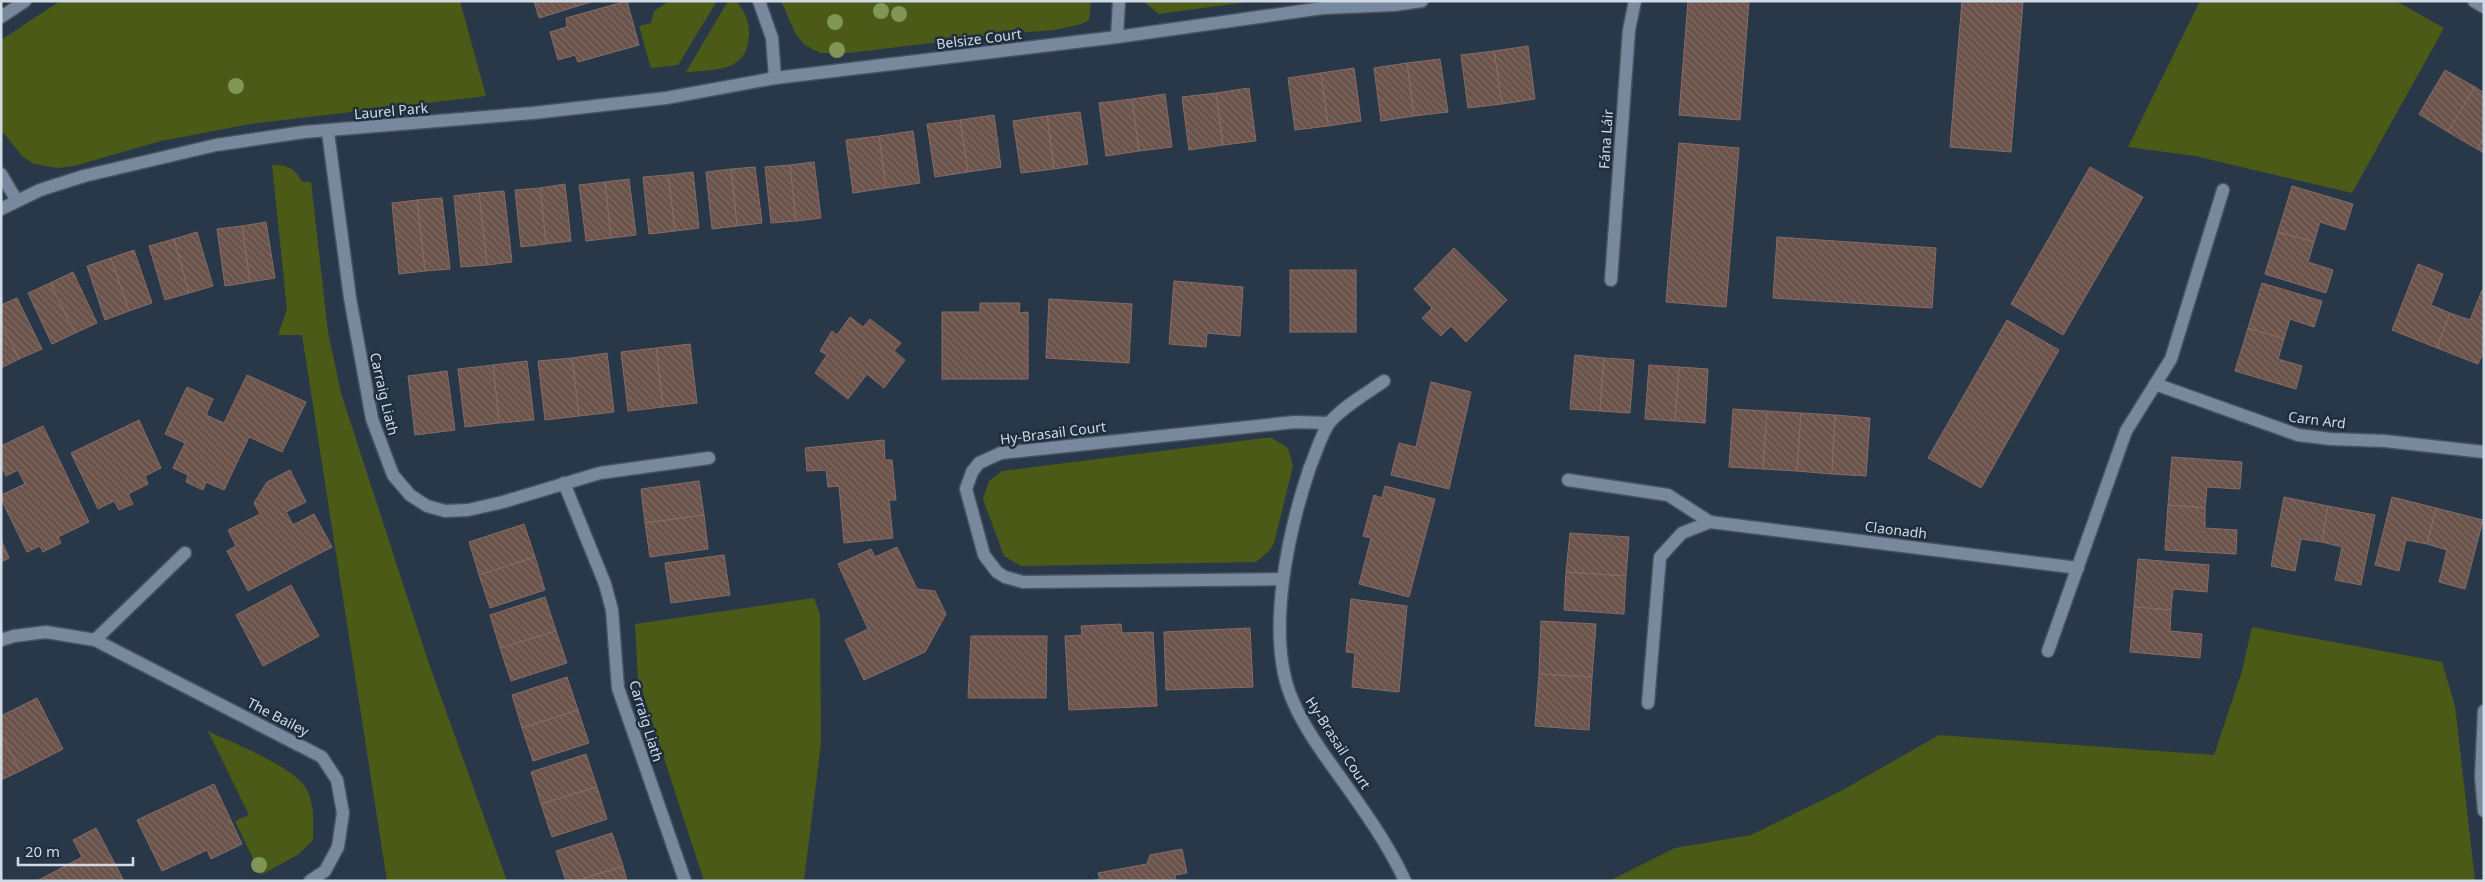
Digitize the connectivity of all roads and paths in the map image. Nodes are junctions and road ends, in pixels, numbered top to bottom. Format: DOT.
graph roads {
  1 [pos="26,1"];
  2 [pos="759,1"];
  3 [pos="1119,1"];
  4 [pos="1422,1"];
  5 [pos="1635,1"];
  6 [pos="2474,1"];
  7 [pos="2484,7"];
  8 [pos="1,17"];
  9 [pos="1116,38"];
  10 [pos="846,71"];
  11 [pos="775,78"];
  12 [pos="328,132"];
  13 [pos="1,174"];
  14 [pos="2223,190"];
  15 [pos="17,201"];
  16 [pos="1,209"];
  17 [pos="1611,280"];
  18 [pos="1384,381"];
  19 [pos="2155,384"];
  20 [pos="1330,423"];
  21 [pos="2484,452"];
  22 [pos="709,458"];
  23 [pos="1568,480"];
  24 [pos="564,483"];
  25 [pos="1710,522"];
  26 [pos="185,553"];
  27 [pos="2078,568"];
  28 [pos="1283,579"];
  29 [pos="1,640"];
  30 [pos="95,640"];
  31 [pos="2048,651"];
  32 [pos="1648,703"];
  33 [pos="2484,711"];
  34 [pos="2484,811"];
  35 [pos="310,881"];
  36 [pos="685,881"];
  37 [pos="1405,881"];
  1 -- 8 [label="street"];
  2 -- 11 [label="street"];
  3 -- 9 [label="street"];
  4 -- 9 [label="street, Belsize Court"];
  5 -- 17 [label="street, Fána Láir"];
  6 -- 7 [label="street"];
  9 -- 10 [label="street, Belsize Court"];
  10 -- 11 [label="street, Laurel Park"];
  11 -- 12 [label="street, Laurel Park"];
  12 -- 15 [label="street, Laurel Park"];
  12 -- 24 [label="street, Carraig Liath"];
  13 -- 15 [label="street"];
  14 -- 19 [label="street"];
  15 -- 16 [label="street, Laurel Park"];
  18 -- 20 [label="street, Hy-Brasail Court"];
  19 -- 21 [label="street, Carn Ard"];
  19 -- 27 [label="street"];
  20 -- 28 [label="street, Hy-Brasail Court"];
  20 -- 28 [label="street, Hy-Brasail Court"];
  22 -- 24 [label="street, Carraig Liath"];
  23 -- 25 [label="street, Claonadh"];
  24 -- 36 [label="street, Carraig Liath"];
  25 -- 27 [label="street, Claonadh"];
  25 -- 32 [label="street, Claonadh"];
  26 -- 30 [label="street"];
  27 -- 31 [label="street"];
  28 -- 37 [label="street, Hy-Brasail Court"];
  29 -- 30 [label="street, The Bailey"];
  30 -- 35 [label="street, The Bailey"];
  33 -- 34 [label="street"];
}
